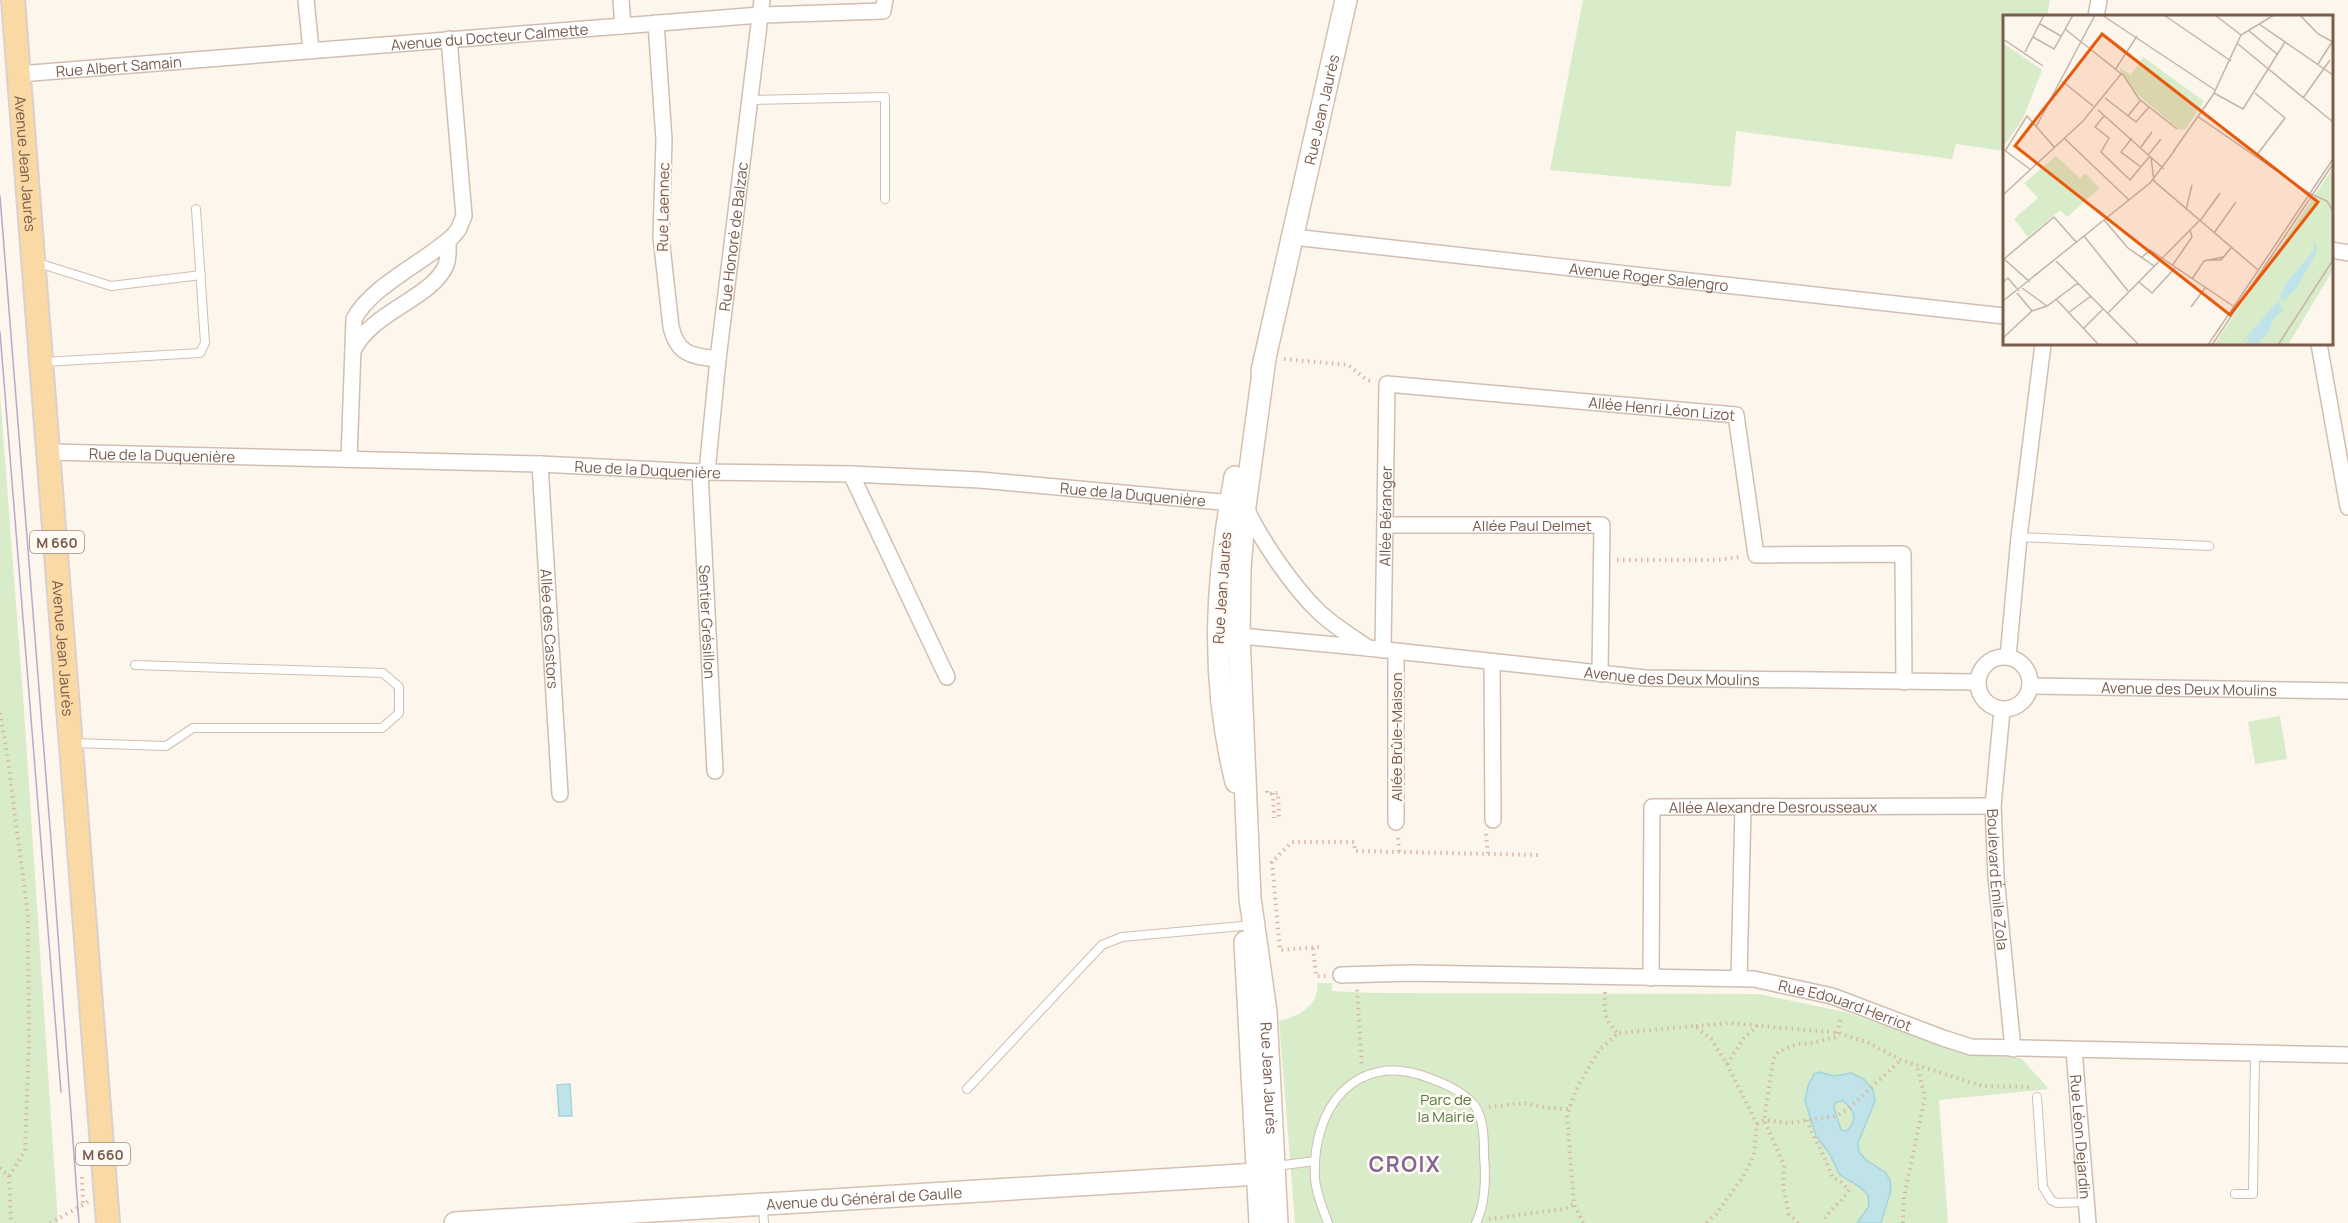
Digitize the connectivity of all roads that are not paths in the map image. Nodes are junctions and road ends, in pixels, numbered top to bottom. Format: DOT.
graph roads {
  1 [pos="13,0"];
  2 [pos="306,0"];
  3 [pos="621,0"];
  4 [pos="885,0"];
  5 [pos="1346,0"];
  6 [pos="2099,0"];
  7 [pos="761,7"];
  8 [pos="2096,15"];
  9 [pos="656,23"];
  10 [pos="623,26"];
  11 [pos="449,39"];
  12 [pos="311,50"];
  13 [pos="219,57"];
  14 [pos="19,74"];
  15 [pos="751,100"];
  16 [pos="885,199"];
  17 [pos="196,209"];
  18 [pos="1293,237"];
  19 [pos="448,241"];
  20 [pos="2333,250"];
  21 [pos="2348,253"];
  22 [pos="34,262"];
  23 [pos="201,275"];
  24 [pos="2003,316"];
  25 [pos="2043,345"];
  26 [pos="2319,345"];
  27 [pos="353,351"];
  28 [pos="718,358"];
  29 [pos="43,362"];
  30 [pos="1387,384"];
  31 [pos="50,452"];
  32 [pos="350,459"];
  33 [pos="540,464"];
  34 [pos="703,472"];
  35 [pos="851,474"];
  36 [pos="1238,505"];
  37 [pos="2348,507"];
  38 [pos="1385,525"];
  39 [pos="2019,537"];
  40 [pos="2209,546"];
  41 [pos="1217,634"];
  42 [pos="1239,636"];
  43 [pos="1382,650"];
  44 [pos="2008,657"];
  45 [pos="1492,662"];
  46 [pos="135,665"];
  47 [pos="1600,674"];
  48 [pos="947,677"];
  49 [pos="1904,682"];
  50 [pos="1977,682"];
  51 [pos="2030,686"];
  52 [pos="2348,691"];
  53 [pos="2002,710"];
  54 [pos="72,743"];
  55 [pos="715,771"];
  56 [pos="560,794"];
  57 [pos="1993,806"];
  58 [pos="1743,807"];
  59 [pos="1246,819"];
  60 [pos="1493,820"];
  61 [pos="1396,822"];
  62 [pos="1251,926"];
  63 [pos="1341,975"];
  64 [pos="1651,978"];
  65 [pos="1739,978"];
  66 [pos="2013,1048"];
  67 [pos="2074,1050"];
  68 [pos="2255,1054"];
  69 [pos="2348,1055"];
  70 [pos="967,1089"];
  71 [pos="2037,1097"];
  72 [pos="1316,1161"];
  73 [pos="1266,1174"];
  74 [pos="2235,1194"];
  75 [pos="2086,1202"];
  76 [pos="763,1214"];
  77 [pos="666,1217"];
  78 [pos="1477,1222"];
  79 [pos="108,1223"];
  80 [pos="455,1223"];
  81 [pos="1260,1223"];
  82 [pos="1277,1223"];
  83 [pos="1328,1223"];
  84 [pos="2088,1223"];
  1 -- 14 [label="main road, Avenue Jean Jaurès / M 660"];
  2 -- 12 [label="street"];
  3 -- 10 [label="street"];
  4 -- 7 [label="street, Avenue du Docteur Calmette"];
  5 -- 18 [label="main road, Rue Jean Jaurès"];
  6 -- 8 [label="street"];
  7 -- 9 [label="street, Avenue du Docteur Calmette"];
  7 -- 15 [label="street, Rue Honoré de Balzac"];
  9 -- 10 [label="street, Avenue du Docteur Calmette"];
  9 -- 28 [label="street, Rue Laennec"];
  10 -- 11 [label="street, Avenue du Docteur Calmette"];
  11 -- 12 [label="street, Avenue du Docteur Calmette"];
  11 -- 19 [label="street"];
  12 -- 13 [label="street, Avenue du Docteur Calmette"];
  13 -- 14 [label="street, Rue Albert Samain"];
  14 -- 22 [label="main road, Avenue Jean Jaurès / M 660"];
  15 -- 16 [label="lane"];
  15 -- 28 [label="street, Rue Honoré de Balzac"];
  17 -- 23 [label="lane"];
  18 -- 24 [label="street, Avenue Roger Salengro"];
  18 -- 36 [label="main road, Rue Jean Jaurès"];
  19 -- 27 [label="street"];
  19 -- 27 [label="street"];
  20 -- 21 [label="street"];
  22 -- 23 [label="lane"];
  22 -- 29 [label="main road, Avenue Jean Jaurès / M 660"];
  23 -- 29 [label="lane"];
  25 -- 39 [label="street"];
  26 -- 37 [label="street"];
  27 -- 32 [label="street"];
  28 -- 34 [label="street, Rue Honoré de Balzac"];
  29 -- 31 [label="main road, Avenue Jean Jaurès / M 660"];
  30 -- 38 [label="street, Allée Béranger"];
  30 -- 49 [label="street, Allée Henri Léon Lizot"];
  31 -- 32 [label="street, Rue de la Duquenière"];
  31 -- 54 [label="main road, Avenue Jean Jaurès / M 660"];
  32 -- 33 [label="street, Rue de la Duquenière"];
  33 -- 34 [label="street, Rue de la Duquenière"];
  33 -- 56 [label="street, Allée des Castors"];
  34 -- 35 [label="street, Rue de la Duquenière"];
  34 -- 55 [label="street, Sentier Grésillon"];
  35 -- 36 [label="street, Rue de la Duquenière"];
  35 -- 48 [label="street"];
  36 -- 41 [label="main road, Rue Jean Jaurès"];
  36 -- 42 [label="main road, Rue Jean Jaurès"];
  36 -- 43 [label="street, Avenue des Deux Moulins"];
  38 -- 43 [label="street, Allée Béranger"];
  38 -- 47 [label="street, Allée Paul Delmet"];
  39 -- 40 [label="lane"];
  39 -- 44 [label="street"];
  41 -- 42 [label="street, Avenue des Deux Moulins"];
  41 -- 59 [label="main road, Rue Jean Jaurès"];
  42 -- 43 [label="street, Avenue des Deux Moulins"];
  42 -- 59 [label="main road, Rue Jean Jaurès"];
  43 -- 45 [label="street, Avenue des Deux Moulins"];
  43 -- 61 [label="street, Allée Brûle-Maison"];
  44 -- 50 [label="street"];
  44 -- 51 [label="street"];
  45 -- 47 [label="street, Avenue des Deux Moulins"];
  45 -- 60 [label="street"];
  46 -- 54 [label="lane"];
  47 -- 49 [label="street, Avenue des Deux Moulins"];
  49 -- 50 [label="street, Avenue des Deux Moulins"];
  50 -- 53 [label="street"];
  51 -- 52 [label="street, Avenue des Deux Moulins"];
  51 -- 53 [label="street"];
  53 -- 57 [label="street, Boulevard Émile Zola"];
  54 -- 79 [label="main road, Avenue Jean Jaurès / M 660"];
  57 -- 58 [label="street, Allée Alexandre Desrousseaux"];
  57 -- 66 [label="street, Boulevard Émile Zola"];
  58 -- 64 [label="street, Allée Alexandre Desrousseaux"];
  58 -- 65 [label="street"];
  59 -- 62 [label="main road, Rue Jean Jaurès"];
  62 -- 70 [label="lane"];
  62 -- 73 [label="main road, Rue Jean Jaurès"];
  63 -- 64 [label="street, Rue Edouard Herriot"];
  64 -- 65 [label="street, Rue Edouard Herriot"];
  65 -- 66 [label="street, Rue Edouard Herriot"];
  66 -- 67 [label="street, Rue Edouard Herriot"];
  67 -- 68 [label="street, Rue Edouard Herriot"];
  67 -- 75 [label="street, Rue Léon Dejardin"];
  68 -- 69 [label="street, Rue Edouard Herriot"];
  68 -- 74 [label="lane"];
  71 -- 75 [label="lane"];
  72 -- 73 [label="lane"];
  72 -- 78 [label="lane"];
  72 -- 83 [label="lane"];
  73 -- 76 [label="main road, Avenue du Général de Gaulle"];
  73 -- 81 [label="main road, Rue Jean Jaurès"];
  73 -- 82 [label="main road, Rue Jean Jaurès"];
  75 -- 84 [label="street, Rue Léon Dejardin"];
  76 -- 77 [label="main road, Avenue du Général de Gaulle"];
  77 -- 80 [label="main road, Avenue du Général de Gaulle"];
}
